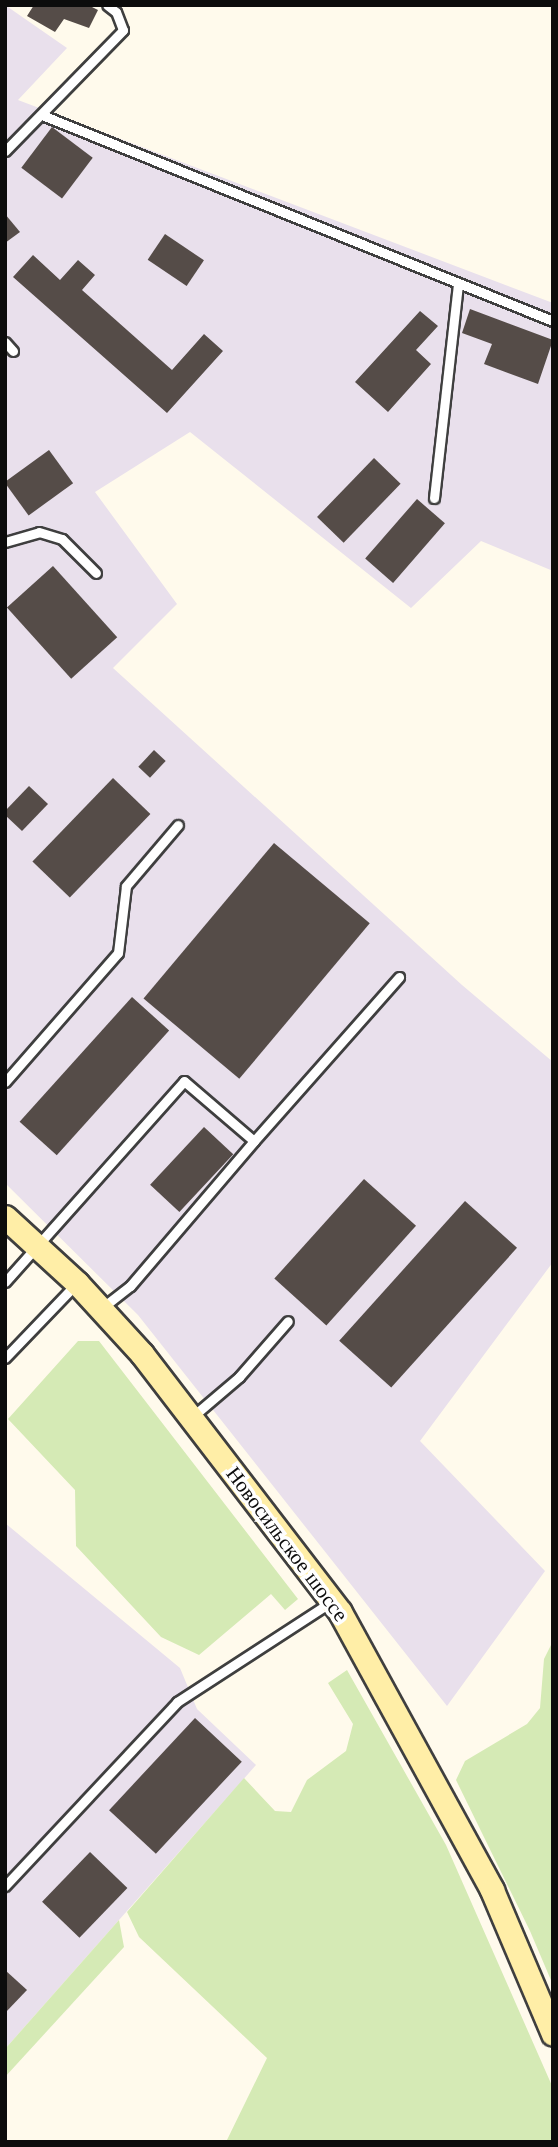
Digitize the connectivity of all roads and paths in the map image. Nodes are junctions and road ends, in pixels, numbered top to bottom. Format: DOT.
graph roads {
  1 [pos="107,5"];
  2 [pos="42,115"];
  3 [pos="5,151"];
  4 [pos="458,283"];
  5 [pos="553,321"];
  6 [pos="5,342"];
  7 [pos="13,351"];
  8 [pos="433,498"];
  9 [pos="5,542"];
  10 [pos="96,573"];
  11 [pos="178,825"];
  12 [pos="398,977"];
  13 [pos="5,1082"];
  14 [pos="254,1141"];
  15 [pos="5,1217"];
  16 [pos="37,1246"];
  17 [pos="5,1282"];
  18 [pos="77,1283"];
  19 [pos="101,1309"];
  20 [pos="288,1321"];
  21 [pos="5,1358"];
  22 [pos="191,1418"];
  23 [pos="333,1601"];
  24 [pos="5,1886"];
  25 [pos="553,2034"];
  1 -- 2 [label="lane"];
  2 -- 3 [label="lane"];
  2 -- 4 [label="lane"];
  4 -- 5 [label="lane"];
  4 -- 8 [label="lane"];
  6 -- 7 [label="lane"];
  9 -- 10 [label="lane"];
  11 -- 13 [label="lane"];
  12 -- 14 [label="lane"];
  14 -- 16 [label="lane"];
  14 -- 19 [label="lane"];
  15 -- 16 [label="street, Новосильское шоссе"];
  16 -- 17 [label="lane"];
  16 -- 18 [label="street, Новосильское шоссе"];
  18 -- 19 [label="street, Новосильское шоссе"];
  18 -- 21 [label="lane"];
  19 -- 22 [label="street, Новосильское шоссе"];
  20 -- 22 [label="lane"];
  22 -- 23 [label="street, Новосильское шоссе"];
  23 -- 24 [label="lane"];
  23 -- 25 [label="street, Новосильское шоссе"];
}
